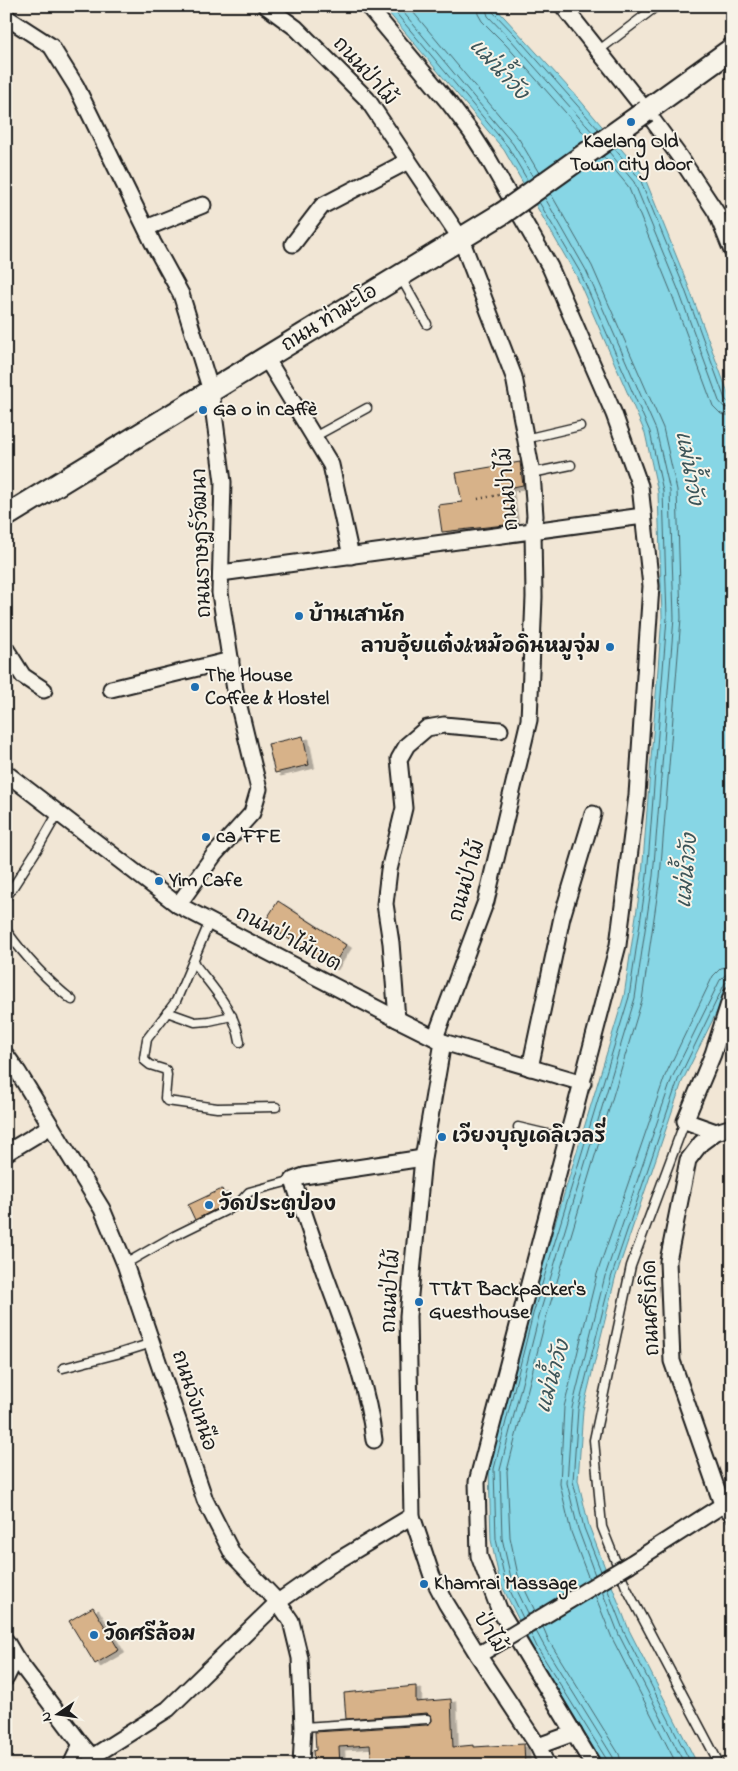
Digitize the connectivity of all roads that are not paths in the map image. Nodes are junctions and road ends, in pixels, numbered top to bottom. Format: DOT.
graph roads {
  1 [pos="266,6"];
  2 [pos="368,6"];
  3 [pos="563,6"];
  4 [pos="657,6"];
  5 [pos="6,17"];
  6 [pos="732,49"];
  7 [pos="598,51"];
  8 [pos="646,111"];
  9 [pos="408,161"];
  10 [pos="203,205"];
  11 [pos="146,228"];
  12 [pos="461,239"];
  13 [pos="293,244"];
  14 [pos="732,250"];
  15 [pos="400,276"];
  16 [pos="427,324"];
  17 [pos="266,358"];
  18 [pos="211,391"];
  19 [pos="367,408"];
  20 [pos="580,426"];
  21 [pos="314,438"];
  22 [pos="525,439"];
  23 [pos="571,465"];
  24 [pos="532,472"];
  25 [pos="6,516"];
  26 [pos="643,516"];
  27 [pos="533,531"];
  28 [pos="351,556"];
  29 [pos="222,573"];
  30 [pos="6,649"];
  31 [pos="231,660"];
  32 [pos="44,690"];
  33 [pos="111,690"];
  34 [pos="500,730"];
  35 [pos="6,773"];
  36 [pos="58,813"];
  37 [pos="593,814"];
  38 [pos="6,898"];
  39 [pos="178,904"];
  40 [pos="210,921"];
  41 [pos="6,930"];
  42 [pos="193,962"];
  43 [pos="732,994"];
  44 [pos="72,1000"];
  45 [pos="167,1012"];
  46 [pos="232,1016"];
  47 [pos="397,1019"];
  48 [pos="439,1040"];
  49 [pos="240,1042"];
  50 [pos="6,1055"];
  51 [pos="530,1068"];
  52 [pos="12,1074"];
  53 [pos="583,1083"];
  54 [pos="276,1107"];
  55 [pos="685,1121"];
  56 [pos="51,1126"];
  57 [pos="518,1127"];
  58 [pos="732,1127"];
  59 [pos="716,1132"];
  60 [pos="566,1148"];
  61 [pos="6,1152"];
  62 [pos="423,1158"];
  63 [pos="293,1180"];
  64 [pos="125,1264"];
  65 [pos="152,1343"];
  66 [pos="63,1368"];
  67 [pos="374,1440"];
  68 [pos="729,1506"];
  69 [pos="412,1516"];
  70 [pos="278,1602"];
  71 [pos="6,1641"];
  72 [pos="478,1655"];
  73 [pos="16,1658"];
  74 [pos="6,1678"];
  75 [pos="427,1719"];
  76 [pos="303,1728"];
  77 [pos="574,1733"];
  78 [pos="81,1744"];
  79 [pos="538,1746"];
  80 [pos="95,1761"];
  81 [pos="71,1765"];
  82 [pos="301,1765"];
  83 [pos="547,1765"];
  84 [pos="593,1765"];
  85 [pos="720,1765"];
  1 -- 9 [label="street, ถนนป่าไม้"];
  2 -- 26 [label="street"];
  3 -- 7 [label="street"];
  4 -- 7 [label="lane"];
  5 -- 11 [label="street, ถนนราษฎร์วัฒนา"];
  6 -- 8 [label="street, ถนน ท่ามะโอ"];
  7 -- 8 [label="street"];
  8 -- 12 [label="street, ถนน ท่ามะโอ, bridge"];
  8 -- 14 [label="street"];
  9 -- 12 [label="street, ถนนป่าไม้"];
  9 -- 13 [label="street"];
  10 -- 11 [label="street"];
  11 -- 18 [label="street, ถนนราษฎร์วัฒนา"];
  12 -- 15 [label="street, ถนน ท่ามะโอ"];
  12 -- 22 [label="street, ถนนป่าไม้"];
  15 -- 16 [label="lane"];
  15 -- 17 [label="street, ถนน ท่ามะโอ"];
  17 -- 18 [label="street, ถนน ท่ามะโอ"];
  17 -- 21 [label="street"];
  18 -- 25 [label="street, ถนน ท่ามะโอ"];
  18 -- 29 [label="street, ถนนราษฎร์วัฒนา"];
  19 -- 21 [label="lane"];
  20 -- 22 [label="lane"];
  21 -- 28 [label="street"];
  22 -- 24 [label="street, ถนนป่าไม้"];
  23 -- 24 [label="lane"];
  24 -- 27 [label="street, ถนนป่าไม้"];
  26 -- 27 [label="street"];
  26 -- 53 [label="street"];
  27 -- 28 [label="street"];
  27 -- 48 [label="street, ถนนป่าไม้"];
  28 -- 29 [label="street"];
  29 -- 31 [label="street, ถนนราษฎร์วัฒนา"];
  30 -- 32 [label="street"];
  31 -- 33 [label="street"];
  31 -- 39 [label="street, ถนนราษฎร์วัฒนา"];
  34 -- 47 [label="street"];
  35 -- 36 [label="street, ถนนป่าไม้เขต"];
  36 -- 38 [label="lane"];
  36 -- 39 [label="street, ถนนป่าไม้เขต"];
  37 -- 51 [label="street"];
  39 -- 40 [label="street, ถนนป่าไม้เขต"];
  40 -- 42 [label="lane"];
  40 -- 47 [label="street, ถนนป่าไม้เขต"];
  41 -- 44 [label="lane"];
  42 -- 45 [label="lane"];
  42 -- 46 [label="lane"];
  43 -- 55 [label="street"];
  45 -- 46 [label="lane"];
  45 -- 54 [label="lane"];
  46 -- 49 [label="lane"];
  47 -- 48 [label="street, ถนนป่าไม้เขต"];
  48 -- 51 [label="street, ถนนป่าไม้เขต"];
  48 -- 62 [label="street, ถนนป่าไม้"];
  50 -- 52 [label="street, ถนนวังเหนือ"];
  51 -- 53 [label="street, ถนนป่าไม้เขต"];
  52 -- 56 [label="street, ถนนวังเหนือ"];
  53 -- 60 [label="street"];
  55 -- 59 [label="street"];
  55 -- 85 [label="lane"];
  56 -- 61 [label="street"];
  56 -- 64 [label="street, ถนนวังเหนือ"];
  57 -- 60 [label="lane"];
  58 -- 59 [label="street, ถนนศรีเกิด"];
  59 -- 68 [label="street, ถนนศรีเกิด"];
  60 -- 77 [label="street"];
  62 -- 63 [label="street"];
  62 -- 69 [label="street, ถนนป่าไม้"];
  63 -- 64 [label="lane"];
  63 -- 67 [label="street"];
  64 -- 65 [label="street, ถนนวังเหนือ"];
  65 -- 66 [label="lane"];
  65 -- 70 [label="street, ถนนวังเหนือ"];
  68 -- 72 [label="street, bridge"];
  69 -- 70 [label="street"];
  69 -- 72 [label="street, ป่าไม้"];
  70 -- 76 [label="street, ถนนวังเหนือ"];
  70 -- 80 [label="street"];
  71 -- 73 [label="street"];
  72 -- 79 [label="street, ป่าไม้"];
  73 -- 74 [label="street"];
  73 -- 78 [label="street"];
  75 -- 76 [label="lane"];
  76 -- 82 [label="street, ถนนวังเหนือ"];
  77 -- 79 [label="street"];
  77 -- 84 [label="street"];
  78 -- 80 [label="street"];
  78 -- 81 [label="street"];
  79 -- 83 [label="street, ป่าไม้"];
}
